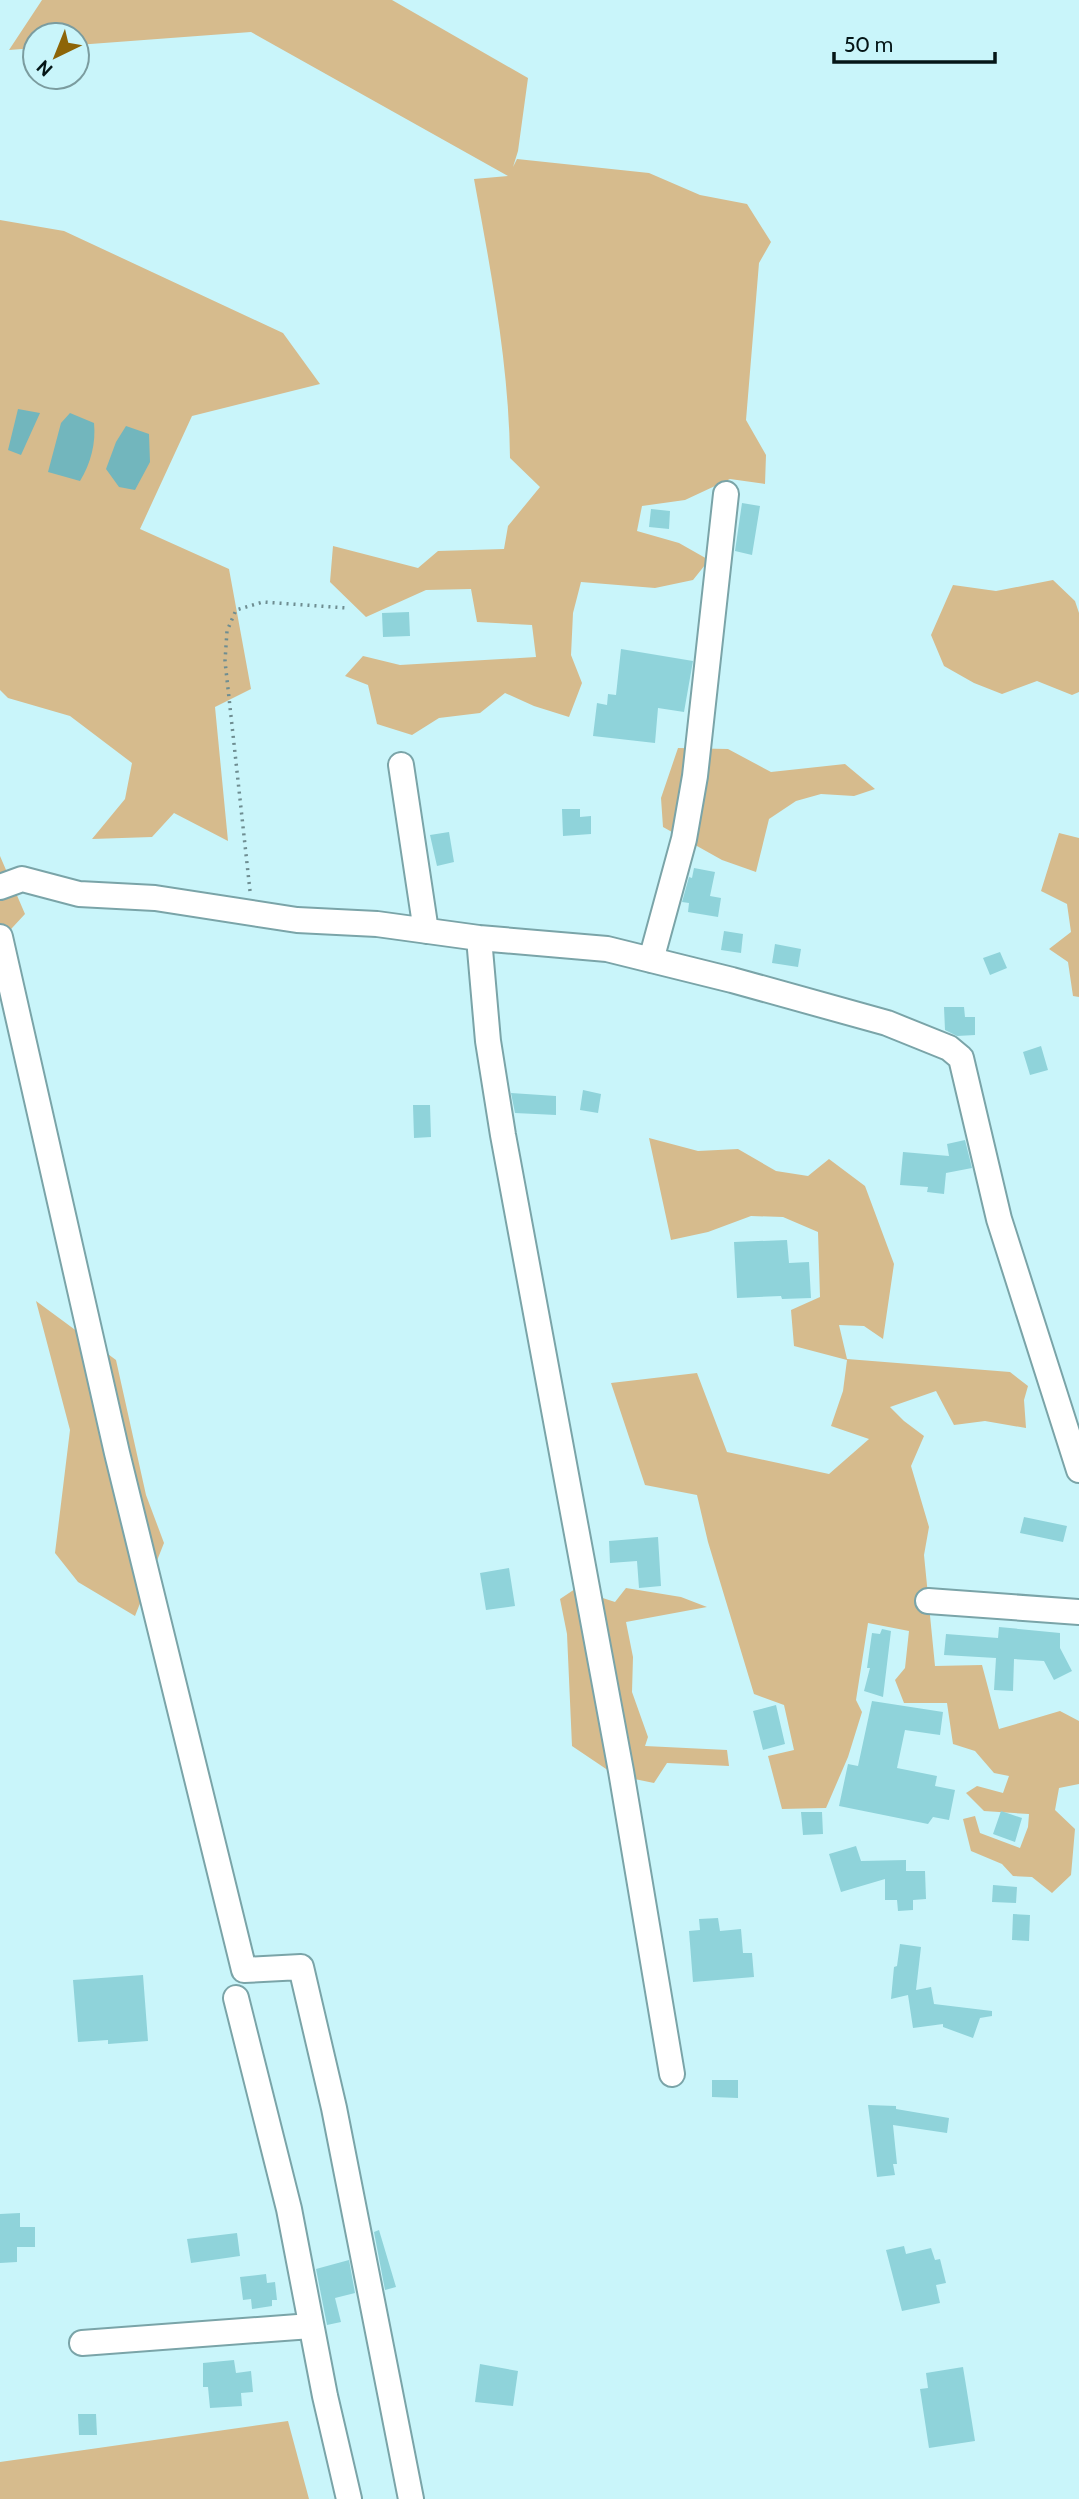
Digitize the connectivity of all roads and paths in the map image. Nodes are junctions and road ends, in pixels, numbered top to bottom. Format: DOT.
graph roads {
  1 [pos="726,494"];
  2 [pos="347,608"];
  3 [pos="401,765"];
  4 [pos="0,887"];
  5 [pos="252,914"];
  6 [pos="426,931"];
  7 [pos="0,937"];
  8 [pos="479,937"];
  9 [pos="651,960"];
  10 [pos="1079,1470"];
  11 [pos="928,1601"];
  12 [pos="1079,1612"];
  13 [pos="236,1997"];
  14 [pos="672,2074"];
  15 [pos="311,2326"];
  16 [pos="82,2343"];
  17 [pos="349,2499"];
  18 [pos="411,2499"];
  1 -- 9 [label="street"];
  2 -- 5 [label="path"];
  3 -- 6 [label="street"];
  4 -- 5 [label="street"];
  5 -- 6 [label="street"];
  6 -- 8 [label="street"];
  7 -- 18 [label="street"];
  8 -- 9 [label="street"];
  8 -- 14 [label="street"];
  9 -- 10 [label="street"];
  11 -- 12 [label="street"];
  13 -- 15 [label="street"];
  15 -- 16 [label="street"];
  15 -- 17 [label="street"];
}
